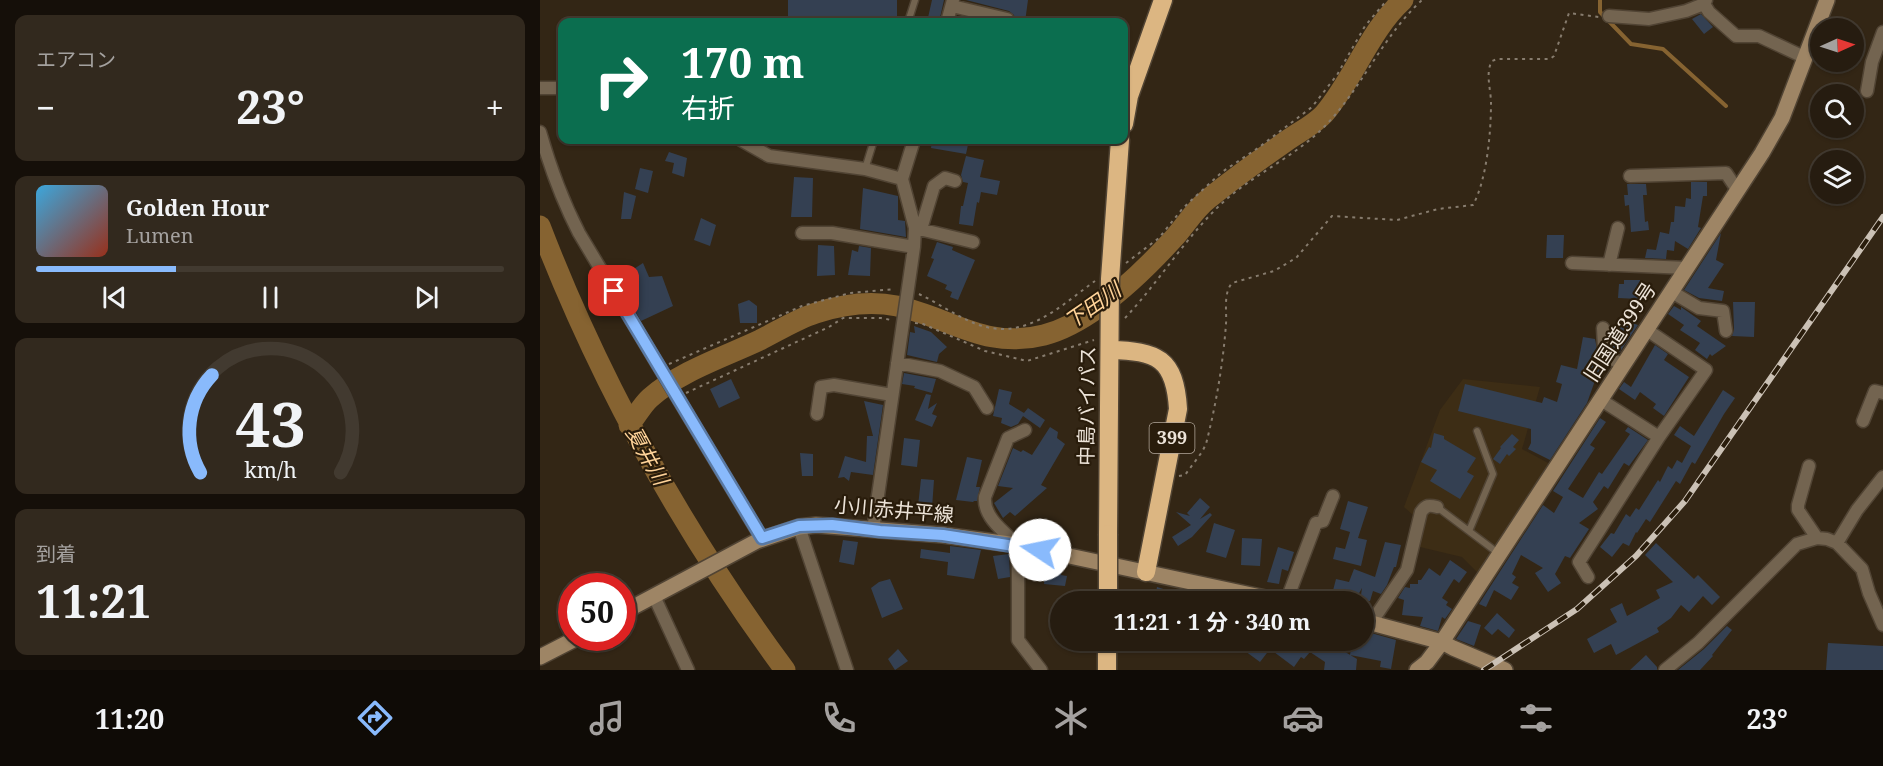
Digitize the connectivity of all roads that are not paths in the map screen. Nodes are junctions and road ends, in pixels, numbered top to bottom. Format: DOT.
graph roads {
  1 [pos="915,0"];
  2 [pos="1163,0"];
  3 [pos="1827,0"];
  4 [pos="1705,2"];
  5 [pos="953,3"];
  6 [pos="1604,17"];
  7 [pos="909,18"];
  8 [pos="948,18"];
  9 [pos="1004,18"];
  10 [pos="1883,32"];
  11 [pos="1806,58"];
  12 [pos="540,88"];
  13 [pos="558,88"];
  14 [pos="1867,91"];
  15 [pos="1128,105"];
  16 [pos="540,132"];
  17 [pos="748,144"];
  18 [pos="873,144"];
  19 [pos="913,144"];
  20 [pos="1120,144"];
  21 [pos="865,169"];
  22 [pos="1630,176"];
  23 [pos="902,179"];
  24 [pos="955,181"];
  25 [pos="1738,191"];
  26 [pos="918,228"];
  27 [pos="1618,228"];
  28 [pos="802,233"];
  29 [pos="973,242"];
  30 [pos="914,247"];
  31 [pos="1572,263"];
  32 [pos="1609,265"];
  33 [pos="1687,268"];
  34 [pos="1672,292"];
  35 [pos="1604,328"];
  36 [pos="1647,330"];
  37 [pos="1726,331"];
  38 [pos="1110,334"];
  39 [pos="897,363"];
  40 [pos="1624,364"];
  41 [pos="1883,393"];
  42 [pos="892,395"];
  43 [pos="1601,400"];
  44 [pos="987,408"];
  45 [pos="817,414"];
  46 [pos="1863,421"];
  47 [pos="1025,430"];
  48 [pos="1477,431"];
  49 [pos="1659,437"];
  50 [pos="1809,466"];
  51 [pos="1883,477"];
  52 [pos="1333,496"];
  53 [pos="1437,507"];
  54 [pos="799,526"];
  55 [pos="873,530"];
  56 [pos="1469,531"];
  57 [pos="1817,538"];
  58 [pos="759,540"];
  59 [pos="1837,543"];
  60 [pos="1018,545"];
  61 [pos="1499,553"];
  62 [pos="1146,572"];
  63 [pos="1588,577"];
  64 [pos="1108,591"];
  65 [pos="1234,591"];
  66 [pos="1289,591"];
  67 [pos="654,596"];
  68 [pos="636,606"];
  69 [pos="1374,613"];
  70 [pos="1374,624"];
  71 [pos="1883,625"];
  72 [pos="1442,642"];
  73 [pos="558,648"];
  74 [pos="1107,651"];
  75 [pos="540,657"];
  76 [pos="688,670"];
  77 [pos="847,670"];
  78 [pos="1041,670"];
  79 [pos="1107,670"];
  80 [pos="1418,670"];
  81 [pos="1506,670"];
  82 [pos="1665,670"];
  1 -- 7 [label="lane"];
  2 -- 15 [label="highway"];
  3 -- 11 [label="street, 旧国道399号"];
  4 -- 6 [label="street"];
  4 -- 11 [label="street"];
  5 -- 8 [label="street"];
  5 -- 9 [label="street"];
  10 -- 14 [label="street"];
  11 -- 25 [label="street, 旧国道399号"];
  12 -- 13 [label="street"];
  16 -- 58 [label="street"];
  17 -- 21 [label="street"];
  18 -- 21 [label="lane"];
  19 -- 23 [label="street"];
  20 -- 38 [label="highway, 中島バイパス"];
  21 -- 23 [label="street"];
  22 -- 25 [label="street"];
  23 -- 26 [label="street"];
  24 -- 26 [label="street"];
  25 -- 33 [label="street, 旧国道399号"];
  26 -- 29 [label="street"];
  26 -- 30 [label="street"];
  27 -- 32 [label="street"];
  28 -- 30 [label="street"];
  30 -- 39 [label="street"];
  31 -- 32 [label="street"];
  32 -- 33 [label="street"];
  33 -- 34 [label="street, 旧国道399号"];
  34 -- 36 [label="street, 旧国道399号"];
  34 -- 37 [label="street"];
  35 -- 40 [label="street"];
  36 -- 40 [label="street, 旧国道399号"];
  36 -- 49 [label="street"];
  38 -- 62 [label="highway, 399"];
  38 -- 64 [label="highway, 中島バイパス, bridge"];
  39 -- 42 [label="street"];
  39 -- 44 [label="street"];
  40 -- 43 [label="street, 旧国道399号"];
  41 -- 46 [label="street"];
  42 -- 45 [label="street"];
  42 -- 55 [label="street"];
  43 -- 49 [label="street"];
  43 -- 61 [label="street, 旧国道399号"];
  47 -- 60 [label="street"];
  48 -- 56 [label="lane"];
  49 -- 63 [label="street"];
  50 -- 57 [label="street"];
  51 -- 59 [label="street"];
  52 -- 66 [label="street"];
  53 -- 56 [label="lane"];
  53 -- 69 [label="street"];
  54 -- 55 [label="street, 小川赤井平線"];
  54 -- 58 [label="street, 小川赤井平線"];
  54 -- 77 [label="street"];
  55 -- 60 [label="street, 小川赤井平線"];
  56 -- 61 [label="lane"];
  57 -- 59 [label="street"];
  57 -- 82 [label="street"];
  58 -- 67 [label="street, 小川赤井平線"];
  59 -- 71 [label="street"];
  60 -- 62 [label="street, 小川赤井平線"];
  60 -- 78 [label="street"];
  61 -- 72 [label="street, 旧国道399号"];
  62 -- 65 [label="street, 小川赤井平線"];
  67 -- 68 [label="street, 小川赤井平線"];
  67 -- 76 [label="street"];
  70 -- 72 [label="street"];
  72 -- 80 [label="street, 旧国道399号"];
  72 -- 81 [label="street"];
  73 -- 75 [label="street"];
  74 -- 79 [label="highway"];
}
